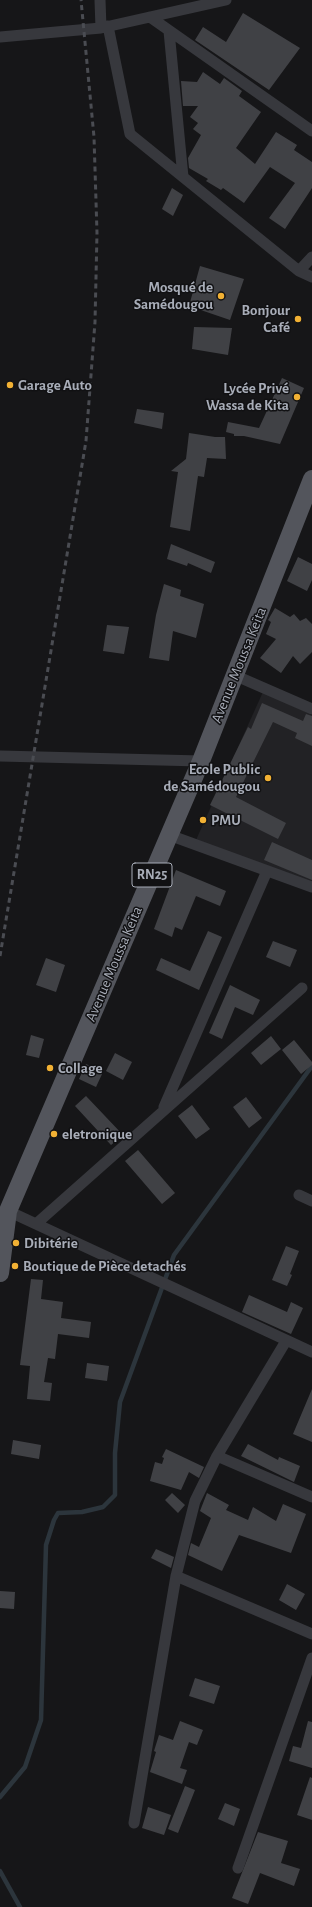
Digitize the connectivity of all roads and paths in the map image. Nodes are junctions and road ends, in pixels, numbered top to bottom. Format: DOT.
graph roads {
  1 [pos="100,0"];
  2 [pos="226,0"];
  3 [pos="150,17"];
  4 [pos="104,27"];
  5 [pos="170,31"];
  6 [pos="0,37"];
  7 [pos="312,130"];
  8 [pos="183,177"];
  9 [pos="312,257"];
  10 [pos="299,271"];
  11 [pos="312,277"];
  12 [pos="312,479"];
  13 [pos="234,675"];
  14 [pos="312,709"];
  15 [pos="0,756"];
  16 [pos="201,761"];
  17 [pos="169,835"];
  18 [pos="267,871"];
  19 [pos="312,887"];
  20 [pos="302,988"];
  21 [pos="163,1112"];
  22 [pos="299,1195"];
  23 [pos="312,1201"];
  24 [pos="8,1211"];
  25 [pos="36,1224"];
  26 [pos="0,1273"];
  27 [pos="286,1341"];
  28 [pos="312,1352"];
  29 [pos="217,1456"];
  30 [pos="312,1497"];
  31 [pos="176,1576"];
  32 [pos="312,1634"];
  33 [pos="312,1658"];
  34 [pos="134,1823"];
  35 [pos="238,1868"];
  1 -- 4 [label="street"];
  2 -- 3 [label="street"];
  3 -- 4 [label="street"];
  3 -- 5 [label="street"];
  4 -- 6 [label="street"];
  4 -- 8 [label="street"];
  5 -- 7 [label="street"];
  5 -- 8 [label="street"];
  8 -- 10 [label="street"];
  9 -- 10 [label="street"];
  10 -- 11 [label="street"];
  12 -- 13 [label="main road, Avenue Moussa Keïta / RN25"];
  13 -- 14 [label="street"];
  13 -- 16 [label="main road, Avenue Moussa Keïta / RN25"];
  15 -- 16 [label="street"];
  16 -- 17 [label="main road, Avenue Moussa Keïta / RN25"];
  17 -- 18 [label="street"];
  17 -- 24 [label="main road, Avenue Moussa Keïta / RN25"];
  18 -- 19 [label="street"];
  18 -- 21 [label="street"];
  20 -- 21 [label="street"];
  21 -- 25 [label="street"];
  22 -- 23 [label="street"];
  24 -- 25 [label="street"];
  24 -- 26 [label="main road, Avenue Moussa Keïta / RN25"];
  25 -- 27 [label="street"];
  27 -- 28 [label="street"];
  27 -- 29 [label="street"];
  29 -- 30 [label="street"];
  29 -- 31 [label="street"];
  31 -- 32 [label="street"];
  31 -- 34 [label="street"];
  33 -- 35 [label="street"];
}
